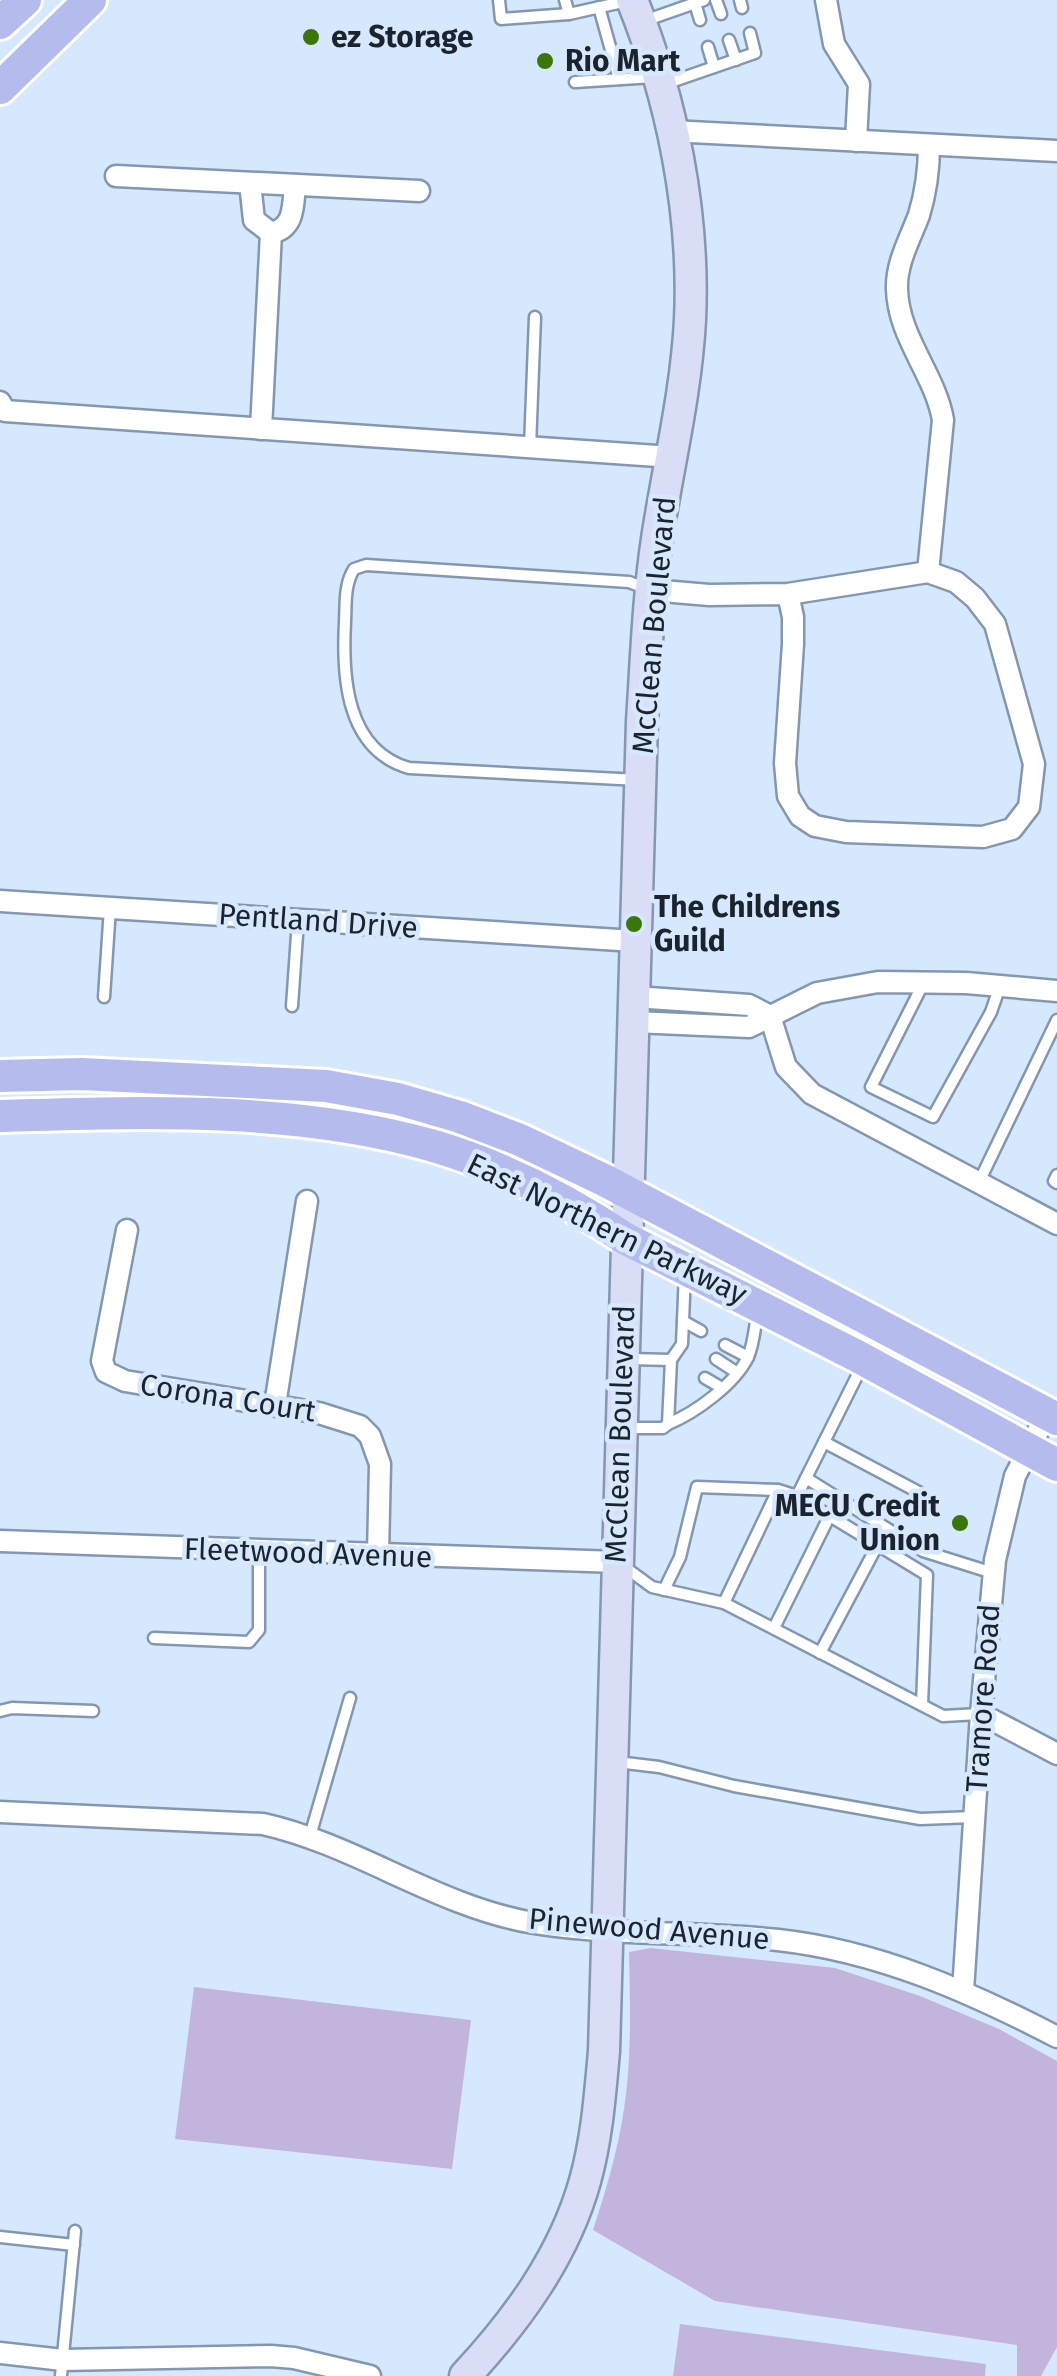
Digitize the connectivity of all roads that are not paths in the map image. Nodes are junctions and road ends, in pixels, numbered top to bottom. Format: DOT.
graph roads {
  1 [pos="24,0"];
  2 [pos="90,0"];
  3 [pos="499,0"];
  4 [pos="565,0"];
  5 [pos="716,0"];
  6 [pos="826,0"];
  7 [pos="700,2"];
  8 [pos="598,7"];
  9 [pos="634,8"];
  10 [pos="569,14"];
  11 [pos="721,14"];
  12 [pos="700,20"];
  13 [pos="0,23"];
  14 [pos="750,33"];
  15 [pos="730,40"];
  16 [pos="708,47"];
  17 [pos="736,60"];
  18 [pos="714,67"];
  19 [pos="619,80"];
  20 [pos="658,81"];
  21 [pos="575,82"];
  22 [pos="0,88"];
  23 [pos="671,131"];
  24 [pos="856,141"];
  25 [pos="930,145"];
  26 [pos="1057,151"];
  27 [pos="116,176"];
  28 [pos="250,183"];
  29 [pos="294,185"];
  30 [pos="420,191"];
  31 [pos="272,233"];
  32 [pos="535,317"];
  33 [pos="0,402"];
  34 [pos="261,428"];
  35 [pos="530,447"];
  36 [pos="672,456"];
  37 [pos="928,572"];
  38 [pos="651,590"];
  39 [pos="788,594"];
  40 [pos="640,780"];
  41 [pos="0,901"];
  42 [pos="110,908"];
  43 [pos="298,920"];
  44 [pos="636,940"];
  45 [pos="924,983"];
  46 [pos="1000,986"];
  47 [pos="1057,991"];
  48 [pos="104,998"];
  49 [pos="292,1006"];
  50 [pos="634,1010"];
  51 [pos="770,1016"];
  52 [pos="1057,1020"];
  53 [pos="0,1076"];
  54 [pos="0,1116"];
  55 [pos="1057,1174"];
  56 [pos="978,1182"];
  57 [pos="1057,1183"];
  58 [pos="628,1192"];
  59 [pos="307,1201"];
  60 [pos="1057,1224"];
  61 [pos="127,1230"];
  62 [pos="626,1239"];
  63 [pos="685,1268"];
  64 [pos="759,1305"];
  65 [pos="683,1320"];
  66 [pos="701,1331"];
  67 [pos="725,1344"];
  68 [pos="748,1358"];
  69 [pos="622,1359"];
  70 [pos="716,1359"];
  71 [pos="864,1360"];
  72 [pos="675,1361"];
  73 [pos="736,1372"];
  74 [pos="705,1378"];
  75 [pos="722,1388"];
  76 [pos="697,1391"];
  77 [pos="709,1398"];
  78 [pos="275,1406"];
  79 [pos="1052,1416"];
  80 [pos="668,1424"];
  81 [pos="620,1428"];
  82 [pos="824,1442"];
  83 [pos="1026,1449"];
  84 [pos="1057,1465"];
  85 [pos="806,1478"];
  86 [pos="778,1490"];
  87 [pos="797,1496"];
  88 [pos="924,1496"];
  89 [pos="830,1515"];
  90 [pos="0,1541"];
  91 [pos="878,1544"];
  92 [pos="259,1551"];
  93 [pos="378,1555"];
  94 [pos="617,1562"];
  95 [pos="993,1573"];
  96 [pos="664,1590"];
  97 [pos="724,1602"];
  98 [pos="774,1628"];
  99 [pos="154,1638"];
  100 [pos="820,1653"];
  101 [pos="350,1698"];
  102 [pos="922,1705"];
  103 [pos="93,1711"];
  104 [pos="0,1712"];
  105 [pos="981,1714"];
  106 [pos="1057,1754"];
  107 [pos="611,1761"];
  108 [pos="0,1812"];
  109 [pos="974,1817"];
  110 [pos="310,1836"];
  111 [pos="606,1930"];
  112 [pos="963,1991"];
  113 [pos="1057,2038"];
  114 [pos="75,2230"];
  115 [pos="0,2237"];
  116 [pos="74,2245"];
  117 [pos="0,2353"];
  118 [pos="62,2368"];
  119 [pos="370,2376"];
  120 [pos="465,2376"];
  1 -- 13 [label="main road"];
  2 -- 22 [label="main road"];
  3 -- 10 [label="lane"];
  4 -- 10 [label="lane"];
  5 -- 11 [label="lane"];
  6 -- 24 [label="street"];
  7 -- 9 [label="lane"];
  7 -- 12 [label="lane"];
  8 -- 9 [label="lane"];
  8 -- 10 [label="lane"];
  8 -- 19 [label="lane"];
  9 -- 20 [label="street, McClean Boulevard"];
  14 -- 17 [label="lane"];
  15 -- 17 [label="lane"];
  16 -- 18 [label="lane"];
  17 -- 18 [label="lane"];
  18 -- 20 [label="lane"];
  19 -- 20 [label="lane"];
  19 -- 21 [label="lane"];
  20 -- 23 [label="street, McClean Boulevard"];
  23 -- 24 [label="street"];
  23 -- 36 [label="street, McClean Boulevard"];
  24 -- 25 [label="street"];
  25 -- 26 [label="street"];
  25 -- 37 [label="street"];
  27 -- 28 [label="street"];
  28 -- 29 [label="street"];
  28 -- 31 [label="street"];
  29 -- 30 [label="street"];
  29 -- 31 [label="street"];
  31 -- 34 [label="street"];
  32 -- 35 [label="lane"];
  33 -- 34 [label="street, McClean Boulevard"];
  34 -- 35 [label="street, McClean Boulevard"];
  35 -- 36 [label="street, McClean Boulevard"];
  36 -- 38 [label="street, McClean Boulevard"];
  37 -- 39 [label="street"];
  37 -- 39 [label="street"];
  38 -- 39 [label="street"];
  38 -- 40 [label="street, McClean Boulevard"];
  38 -- 40 [label="lane"];
  40 -- 44 [label="street, McClean Boulevard"];
  41 -- 42 [label="street, Pentland Drive"];
  42 -- 43 [label="street, Pentland Drive"];
  42 -- 48 [label="lane"];
  43 -- 44 [label="street, Pentland Drive"];
  43 -- 49 [label="lane"];
  44 -- 50 [label="street, McClean Boulevard"];
  45 -- 46 [label="street"];
  45 -- 46 [label="lane"];
  45 -- 51 [label="street"];
  46 -- 47 [label="street"];
  50 -- 51 [label="street"];
  50 -- 58 [label="street, McClean Boulevard"];
  51 -- 56 [label="street"];
  52 -- 56 [label="lane"];
  53 -- 58 [label="main road, East Northern Parkway"];
  54 -- 62 [label="main road, East Northern Parkway"];
  55 -- 57 [label="lane"];
  56 -- 60 [label="street"];
  58 -- 62 [label="street, McClean Boulevard"];
  58 -- 79 [label="main road, East Northern Parkway"];
  59 -- 78 [label="street"];
  61 -- 78 [label="street, Corona Court"];
  62 -- 63 [label="main road, East Northern Parkway"];
  62 -- 69 [label="street, McClean Boulevard"];
  63 -- 64 [label="main road, East Northern Parkway"];
  63 -- 65 [label="lane"];
  64 -- 68 [label="lane"];
  64 -- 71 [label="main road, East Northern Parkway"];
  65 -- 66 [label="lane"];
  65 -- 72 [label="lane"];
  67 -- 68 [label="lane"];
  68 -- 73 [label="lane"];
  69 -- 72 [label="lane"];
  69 -- 81 [label="street, McClean Boulevard"];
  70 -- 73 [label="lane"];
  71 -- 82 [label="lane"];
  71 -- 83 [label="main road, East Northern Parkway"];
  72 -- 80 [label="lane"];
  73 -- 75 [label="lane"];
  74 -- 75 [label="lane"];
  75 -- 77 [label="lane"];
  76 -- 77 [label="lane"];
  77 -- 80 [label="lane"];
  78 -- 93 [label="street, Corona Court"];
  79 -- 83 [label="street, Tramore Road"];
  80 -- 81 [label="lane"];
  81 -- 94 [label="street, McClean Boulevard"];
  82 -- 85 [label="lane"];
  82 -- 88 [label="lane"];
  83 -- 84 [label="main road, East Northern Parkway"];
  83 -- 95 [label="street, Tramore Road"];
  85 -- 87 [label="lane"];
  85 -- 95 [label="lane"];
  86 -- 87 [label="lane"];
  86 -- 96 [label="lane"];
  86 -- 97 [label="lane"];
  87 -- 89 [label="lane"];
  89 -- 91 [label="lane"];
  89 -- 98 [label="lane"];
  90 -- 92 [label="street, Fleetwood Avenue"];
  91 -- 100 [label="lane"];
  91 -- 102 [label="lane"];
  92 -- 93 [label="street, Fleetwood Avenue"];
  92 -- 99 [label="lane"];
  93 -- 94 [label="street, Fleetwood Avenue"];
  94 -- 96 [label="lane"];
  94 -- 107 [label="street, McClean Boulevard"];
  95 -- 105 [label="street, Tramore Road"];
  96 -- 97 [label="lane"];
  97 -- 98 [label="lane"];
  98 -- 100 [label="lane"];
  100 -- 102 [label="lane"];
  101 -- 110 [label="lane"];
  102 -- 105 [label="lane"];
  103 -- 104 [label="lane"];
  105 -- 106 [label="street"];
  105 -- 109 [label="street, Tramore Road"];
  107 -- 109 [label="lane"];
  107 -- 111 [label="street, McClean Boulevard"];
  108 -- 110 [label="street, Pinewood Avenue"];
  109 -- 112 [label="street, Tramore Road"];
  110 -- 111 [label="street, Pinewood Avenue"];
  111 -- 112 [label="street, Pinewood Avenue"];
  111 -- 120 [label="street, McClean Boulevard"];
  112 -- 113 [label="street, Pinewood Avenue"];
  114 -- 116 [label="lane"];
  115 -- 116 [label="lane"];
  116 -- 118 [label="lane"];
  117 -- 118 [label="street"];
  118 -- 119 [label="street"];
}
